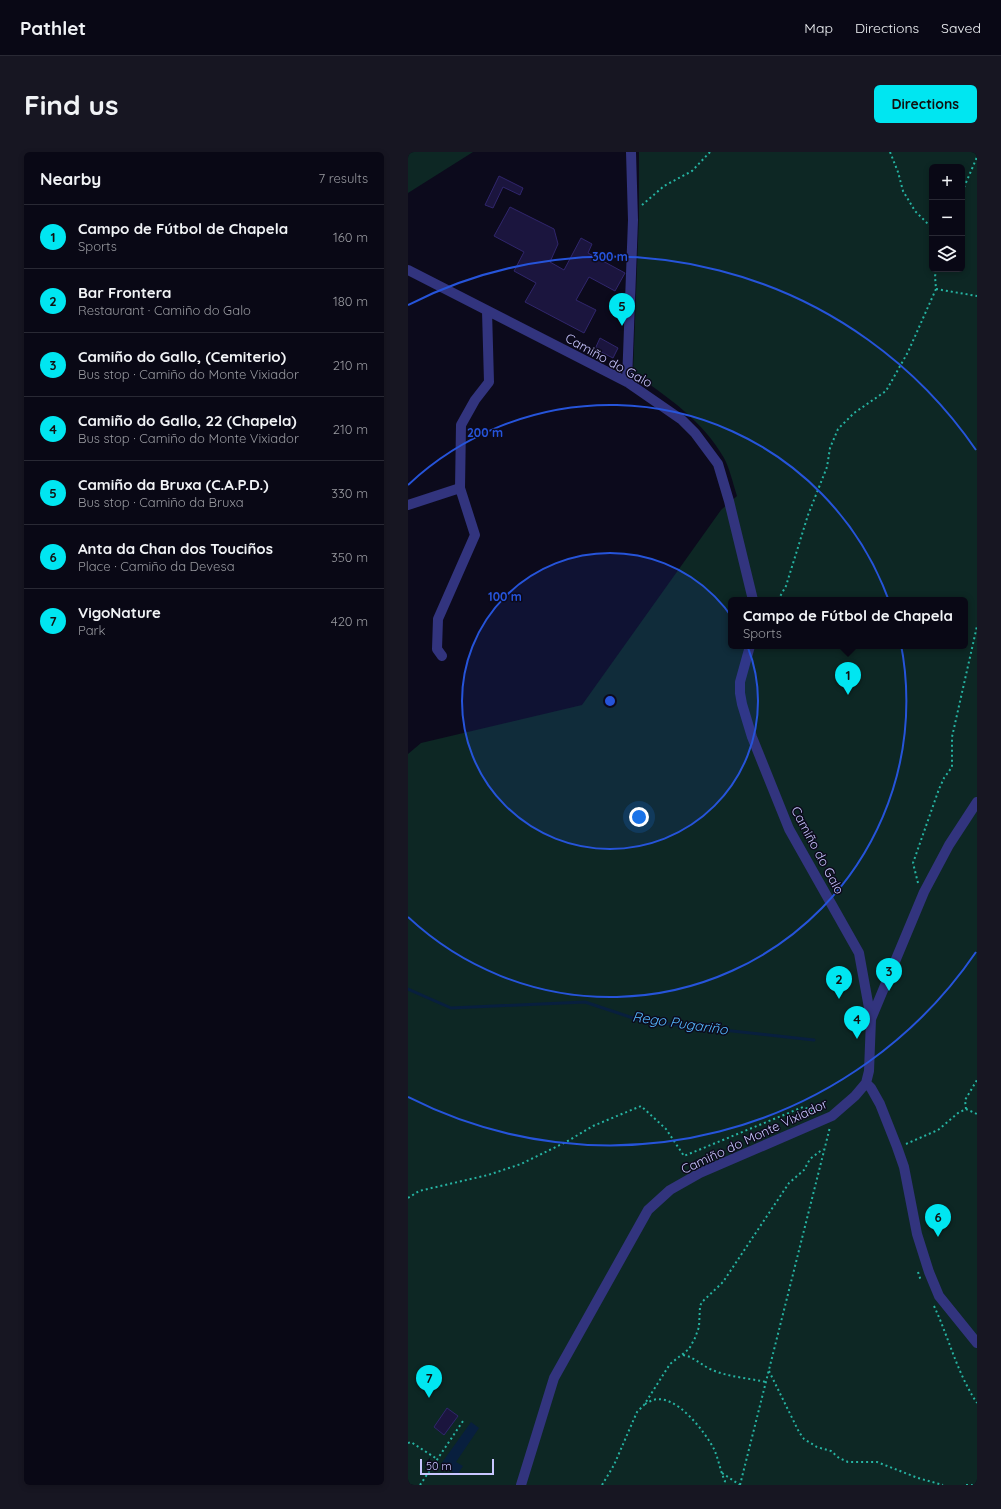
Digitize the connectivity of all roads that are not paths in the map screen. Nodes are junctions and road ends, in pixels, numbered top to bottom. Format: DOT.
graph roads {
  1 [pos="631,152"];
  2 [pos="408,270"];
  3 [pos="487,310"];
  4 [pos="627,382"];
  5 [pos="460,488"];
  6 [pos="408,505"];
  7 [pos="752,597"];
  8 [pos="749,649"];
  9 [pos="442,656"];
  10 [pos="977,802"];
  11 [pos="871,1019"];
  12 [pos="866,1083"];
  13 [pos="977,1343"];
  14 [pos="521,1485"];
  1 -- 4 [label="street"];
  2 -- 3 [label="street, Camiño do Galo"];
  3 -- 4 [label="street, Camiño do Galo"];
  3 -- 5 [label="street"];
  4 -- 7 [label="street, Camiño do Galo"];
  5 -- 6 [label="street"];
  5 -- 9 [label="street"];
  8 -- 11 [label="street, Camiño do Galo"];
  10 -- 11 [label="street"];
  11 -- 12 [label="street"];
  12 -- 13 [label="street"];
  12 -- 14 [label="street, Camiño do Monte Vixiador"];
}
